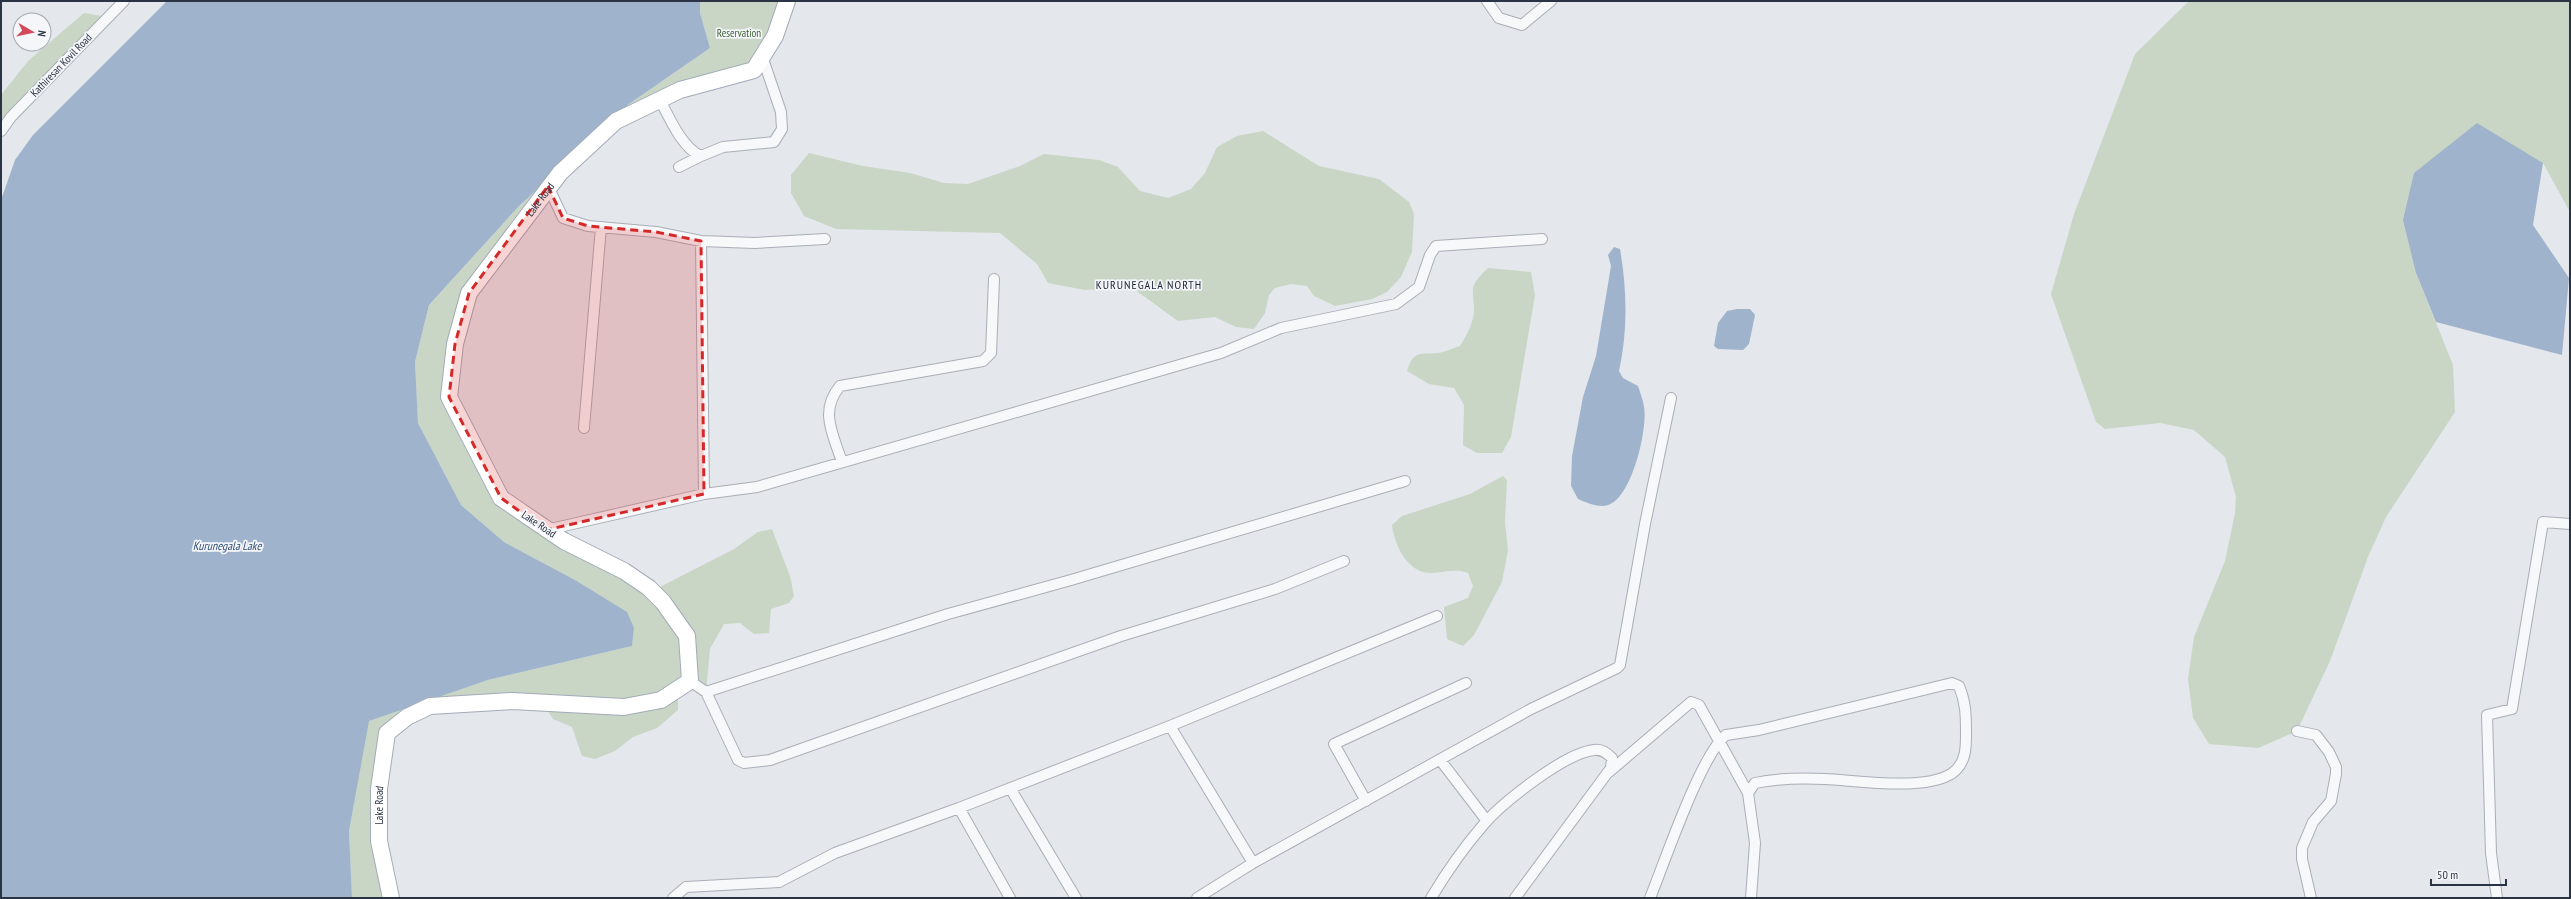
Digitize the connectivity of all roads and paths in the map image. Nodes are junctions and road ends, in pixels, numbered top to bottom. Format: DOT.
graph roads {
  1 [pos="124,1"];
  2 [pos="787,1"];
  3 [pos="1487,1"];
  4 [pos="1550,1"];
  5 [pos="762,56"];
  6 [pos="660,100"];
  7 [pos="1,131"];
  8 [pos="701,156"];
  9 [pos="679,167"];
  10 [pos="548,186"];
  11 [pos="601,227"];
  12 [pos="825,239"];
  13 [pos="1542,239"];
  14 [pos="700,241"];
  15 [pos="994,279"];
  16 [pos="1672,398"];
  17 [pos="584,428"];
  18 [pos="842,462"];
  19 [pos="1405,481"];
  20 [pos="704,494"];
  21 [pos="2570,524"];
  22 [pos="546,530"];
  23 [pos="1344,561"];
  24 [pos="1437,616"];
  25 [pos="690,681"];
  26 [pos="1466,684"];
  27 [pos="706,692"];
  28 [pos="1170,726"];
  29 [pos="2298,731"];
  30 [pos="1719,741"];
  31 [pos="1441,761"];
  32 [pos="1604,776"];
  33 [pos="1010,788"];
  34 [pos="1748,793"];
  35 [pos="1366,801"];
  36 [pos="960,808"];
  37 [pos="1486,821"];
  38 [pos="1253,863"];
  39 [pos="391,898"];
  40 [pos="673,898"];
  41 [pos="1010,898"];
  42 [pos="1076,898"];
  43 [pos="1197,898"];
  44 [pos="1431,898"];
  45 [pos="1514,898"];
  46 [pos="1650,898"];
  47 [pos="1751,898"];
  48 [pos="2312,898"];
  49 [pos="2497,898"];
  1 -- 7 [label="street, Kathiresan Kovil Road"];
  2 -- 5 [label="main road, Lake Road"];
  3 -- 4 [label="street"];
  5 -- 6 [label="main road, Lake Road"];
  5 -- 8 [label="street"];
  6 -- 8 [label="street"];
  6 -- 10 [label="main road, Lake Road"];
  8 -- 9 [label="street"];
  10 -- 11 [label="street"];
  10 -- 22 [label="main road, Lake Road"];
  11 -- 14 [label="street"];
  11 -- 17 [label="street"];
  12 -- 14 [label="street"];
  13 -- 18 [label="street"];
  14 -- 20 [label="street"];
  15 -- 18 [label="street"];
  16 -- 31 [label="street"];
  18 -- 20 [label="street"];
  19 -- 27 [label="street"];
  20 -- 22 [label="street"];
  21 -- 49 [label="street"];
  22 -- 25 [label="main road, Lake Road"];
  23 -- 27 [label="street"];
  24 -- 28 [label="street"];
  25 -- 27 [label="street"];
  25 -- 39 [label="main road, Lake Road"];
  26 -- 35 [label="street"];
  28 -- 33 [label="street"];
  28 -- 38 [label="street"];
  29 -- 48 [label="street"];
  30 -- 32 [label="street"];
  30 -- 34 [label="street"];
  30 -- 34 [label="street"];
  30 -- 46 [label="street"];
  31 -- 35 [label="street"];
  31 -- 37 [label="street"];
  32 -- 37 [label="street"];
  32 -- 45 [label="street"];
  33 -- 36 [label="street"];
  33 -- 42 [label="street"];
  34 -- 47 [label="street"];
  35 -- 38 [label="street"];
  36 -- 40 [label="street"];
  36 -- 41 [label="street"];
  37 -- 44 [label="street"];
  38 -- 43 [label="street"];
}
